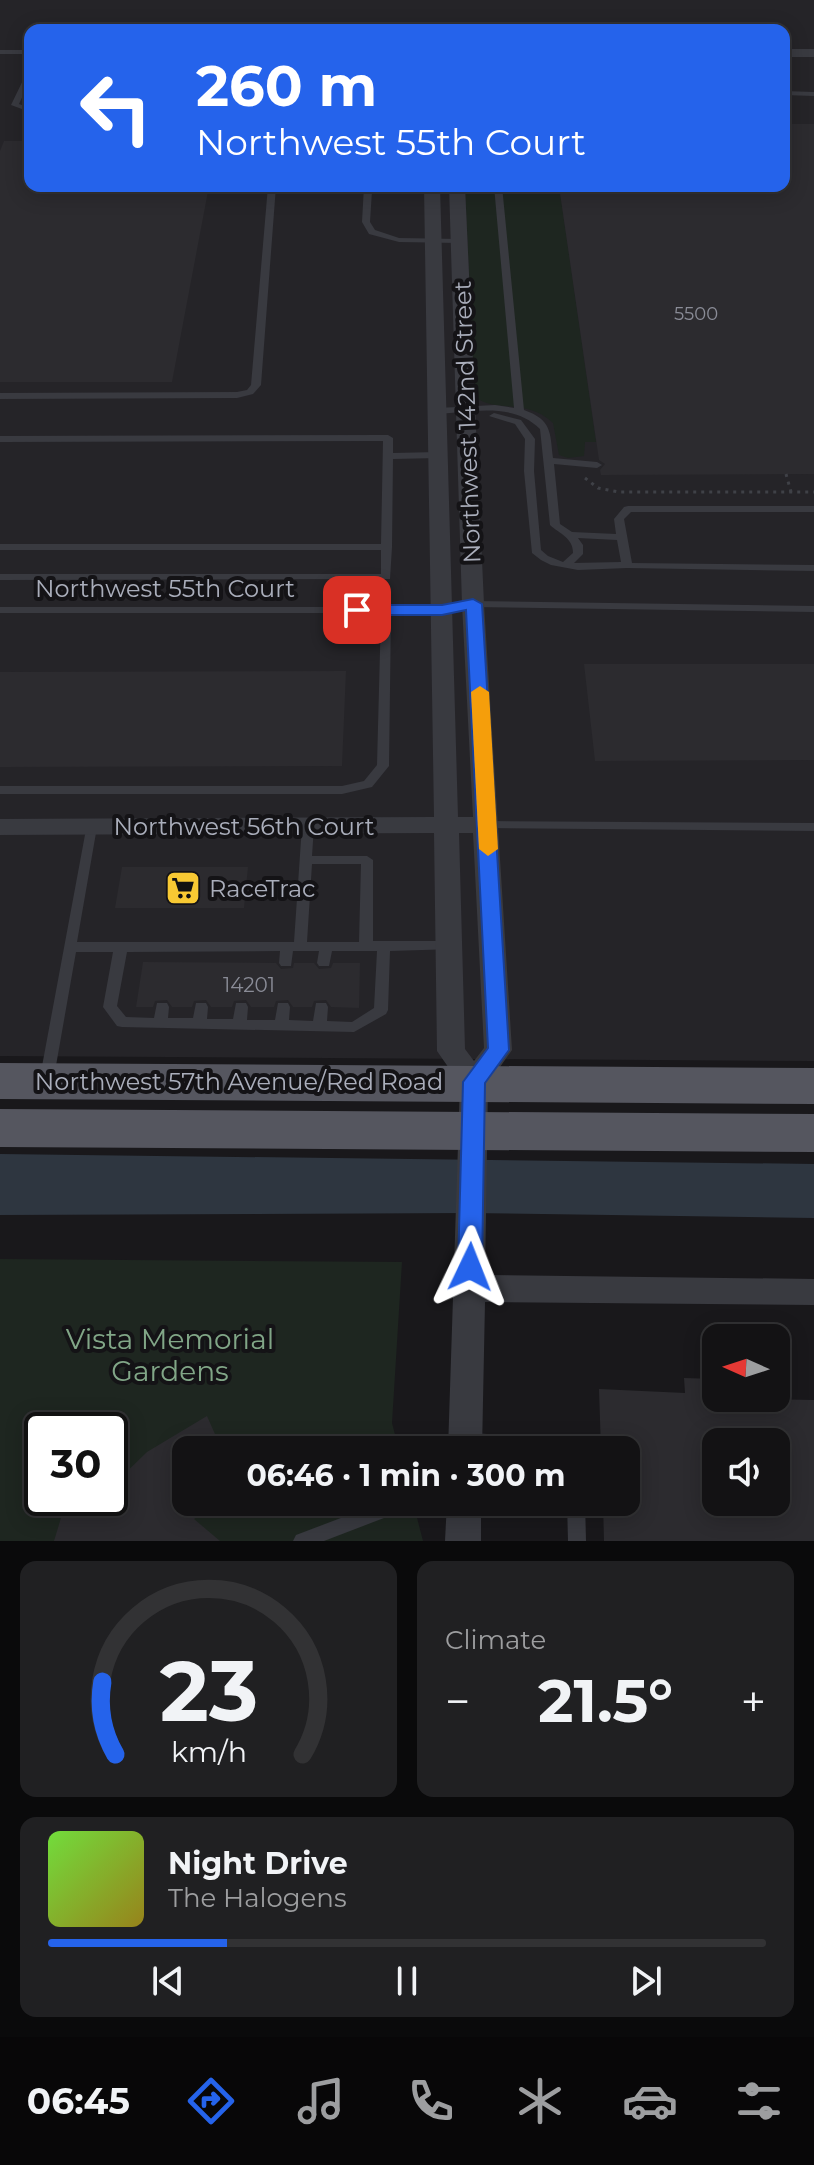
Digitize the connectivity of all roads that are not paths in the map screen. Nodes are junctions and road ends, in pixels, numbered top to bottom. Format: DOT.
graph roads {
  1 [pos="0,52"];
  2 [pos="24,52"];
  3 [pos="790,53"];
  4 [pos="814,53"];
  5 [pos="24,85"];
  6 [pos="790,93"];
  7 [pos="814,94"];
  8 [pos="24,108"];
  9 [pos="272,192"];
  10 [pos="368,192"];
  11 [pos="432,192"];
  12 [pos="457,192"];
  13 [pos="499,192"];
  14 [pos="433,241"];
  15 [pos="459,241"];
  16 [pos="0,396"];
  17 [pos="474,410"];
  18 [pos="438,411"];
  19 [pos="519,411"];
  20 [pos="0,439"];
  21 [pos="438,455"];
  22 [pos="387,456"];
  23 [pos="548,461"];
  24 [pos="597,465"];
  25 [pos="814,509"];
  26 [pos="570,535"];
  27 [pos="622,537"];
  28 [pos="0,547"];
  29 [pos="387,547"];
  30 [pos="566,565"];
  31 [pos="627,565"];
  32 [pos="814,568"];
  33 [pos="0,577"];
  34 [pos="473,604"];
  35 [pos="814,609"];
  36 [pos="0,610"];
  37 [pos="386,610"];
  38 [pos="442,610"];
  39 [pos="0,790"];
  40 [pos="487,825"];
  41 [pos="308,826"];
  42 [pos="447,826"];
  43 [pos="0,827"];
  44 [pos="91,827"];
  45 [pos="814,827"];
  46 [pos="305,860"];
  47 [pos="208,946"];
  48 [pos="247,946"];
  49 [pos="293,946"];
  50 [pos="326,946"];
  51 [pos="366,946"];
  52 [pos="384,946"];
  53 [pos="450,946"];
  54 [pos="70,947"];
  55 [pos="121,947"];
  56 [pos="172,947"];
  57 [pos="169,962"];
  58 [pos="207,963"];
  59 [pos="245,963"];
  60 [pos="286,963"];
  61 [pos="324,963"];
  62 [pos="162,1007"];
  63 [pos="201,1007"];
  64 [pos="241,1007"];
  65 [pos="283,1007"];
  66 [pos="321,1007"];
  67 [pos="160,1023"];
  68 [pos="200,1024"];
  69 [pos="239,1025"];
  70 [pos="282,1026"];
  71 [pos="320,1027"];
  72 [pos="0,1081"];
  73 [pos="46,1081"];
  74 [pos="474,1082"];
  75 [pos="814,1086"];
  76 [pos="0,1128"];
  77 [pos="814,1133"];
  78 [pos="473,1141"];
  79 [pos="469,1288"];
  80 [pos="814,1292"];
  81 [pos="465,1436"];
  82 [pos="367,1516"];
  83 [pos="464,1516"];
  84 [pos="576,1516"];
  85 [pos="302,1541"];
  86 [pos="463,1541"];
  87 [pos="577,1541"];
  1 -- 2 [label="lane"];
  3 -- 4 [label="street"];
  5 -- 8 [label="lane"];
  6 -- 7 [label="lane"];
  9 -- 16 [label="lane"];
  10 -- 14 [label="lane"];
  11 -- 14 [label="street, Northwest 142nd Street"];
  12 -- 15 [label="street, Northwest 142nd Street"];
  13 -- 19 [label="lane"];
  14 -- 15 [label="lane"];
  14 -- 18 [label="street, Northwest 142nd Street"];
  15 -- 17 [label="street, Northwest 142nd Street"];
  17 -- 18 [label="lane"];
  17 -- 19 [label="lane"];
  17 -- 30 [label="lane"];
  17 -- 34 [label="street, Northwest 142nd Street"];
  18 -- 21 [label="street, Northwest 142nd Street"];
  19 -- 23 [label="lane"];
  20 -- 22 [label="lane"];
  21 -- 22 [label="lane"];
  21 -- 38 [label="street, Northwest 142nd Street"];
  22 -- 29 [label="lane"];
  23 -- 24 [label="lane"];
  23 -- 26 [label="lane"];
  25 -- 27 [label="lane"];
  26 -- 27 [label="lane"];
  26 -- 30 [label="lane"];
  27 -- 31 [label="lane"];
  28 -- 29 [label="lane"];
  29 -- 33 [label="lane"];
  30 -- 31 [label="lane"];
  31 -- 32 [label="lane"];
  34 -- 35 [label="lane, Northwest 55th Court"];
  34 -- 38 [label="lane, Northwest 55th Court"];
  34 -- 40 [label="street, Northwest 142nd Street"];
  36 -- 37 [label="lane, Northwest 55th Court"];
  37 -- 38 [label="lane, Northwest 55th Court"];
  37 -- 39 [label="lane"];
  38 -- 42 [label="street, Northwest 142nd Street"];
  40 -- 42 [label="street, Northwest 56th Court"];
  40 -- 45 [label="lane"];
  40 -- 74 [label="street, Northwest 142nd Street"];
  41 -- 42 [label="street, Northwest 56th Court"];
  41 -- 44 [label="street, Northwest 56th Court"];
  41 -- 46 [label="lane"];
  42 -- 53 [label="street, Northwest 142nd Street"];
  43 -- 44 [label="street, Northwest 56th Court"];
  44 -- 54 [label="lane"];
  46 -- 49 [label="lane"];
  46 -- 51 [label="lane"];
  47 -- 48 [label="lane"];
  47 -- 56 [label="lane"];
  47 -- 58 [label="lane"];
  48 -- 49 [label="lane"];
  48 -- 59 [label="lane"];
  49 -- 50 [label="lane"];
  49 -- 60 [label="lane"];
  50 -- 51 [label="lane"];
  50 -- 61 [label="lane"];
  51 -- 52 [label="lane"];
  52 -- 53 [label="lane"];
  52 -- 71 [label="lane"];
  53 -- 74 [label="street, Northwest 142nd Street"];
  54 -- 55 [label="lane"];
  54 -- 73 [label="lane"];
  55 -- 56 [label="lane"];
  55 -- 67 [label="lane"];
  56 -- 57 [label="lane"];
  62 -- 67 [label="lane"];
  63 -- 68 [label="lane"];
  64 -- 69 [label="lane"];
  65 -- 70 [label="lane"];
  66 -- 71 [label="lane"];
  67 -- 68 [label="lane"];
  68 -- 69 [label="lane"];
  69 -- 70 [label="lane"];
  70 -- 71 [label="lane"];
  72 -- 73 [label="main road, Northwest 57th Avenue/Red Road"];
  73 -- 74 [label="main road, Northwest 57th Avenue/Red Road"];
  74 -- 75 [label="main road, Northwest 57th Avenue/Red Road"];
  74 -- 78 [label="street"];
  76 -- 78 [label="main road, Northwest 57th Avenue/Red Road"];
  77 -- 78 [label="main road, Northwest 57th Avenue/Red Road"];
  78 -- 79 [label="street"];
  79 -- 80 [label="street"];
  79 -- 81 [label="street"];
  82 -- 85 [label="lane"];
  83 -- 86 [label="street"];
  84 -- 87 [label="lane"];
}
